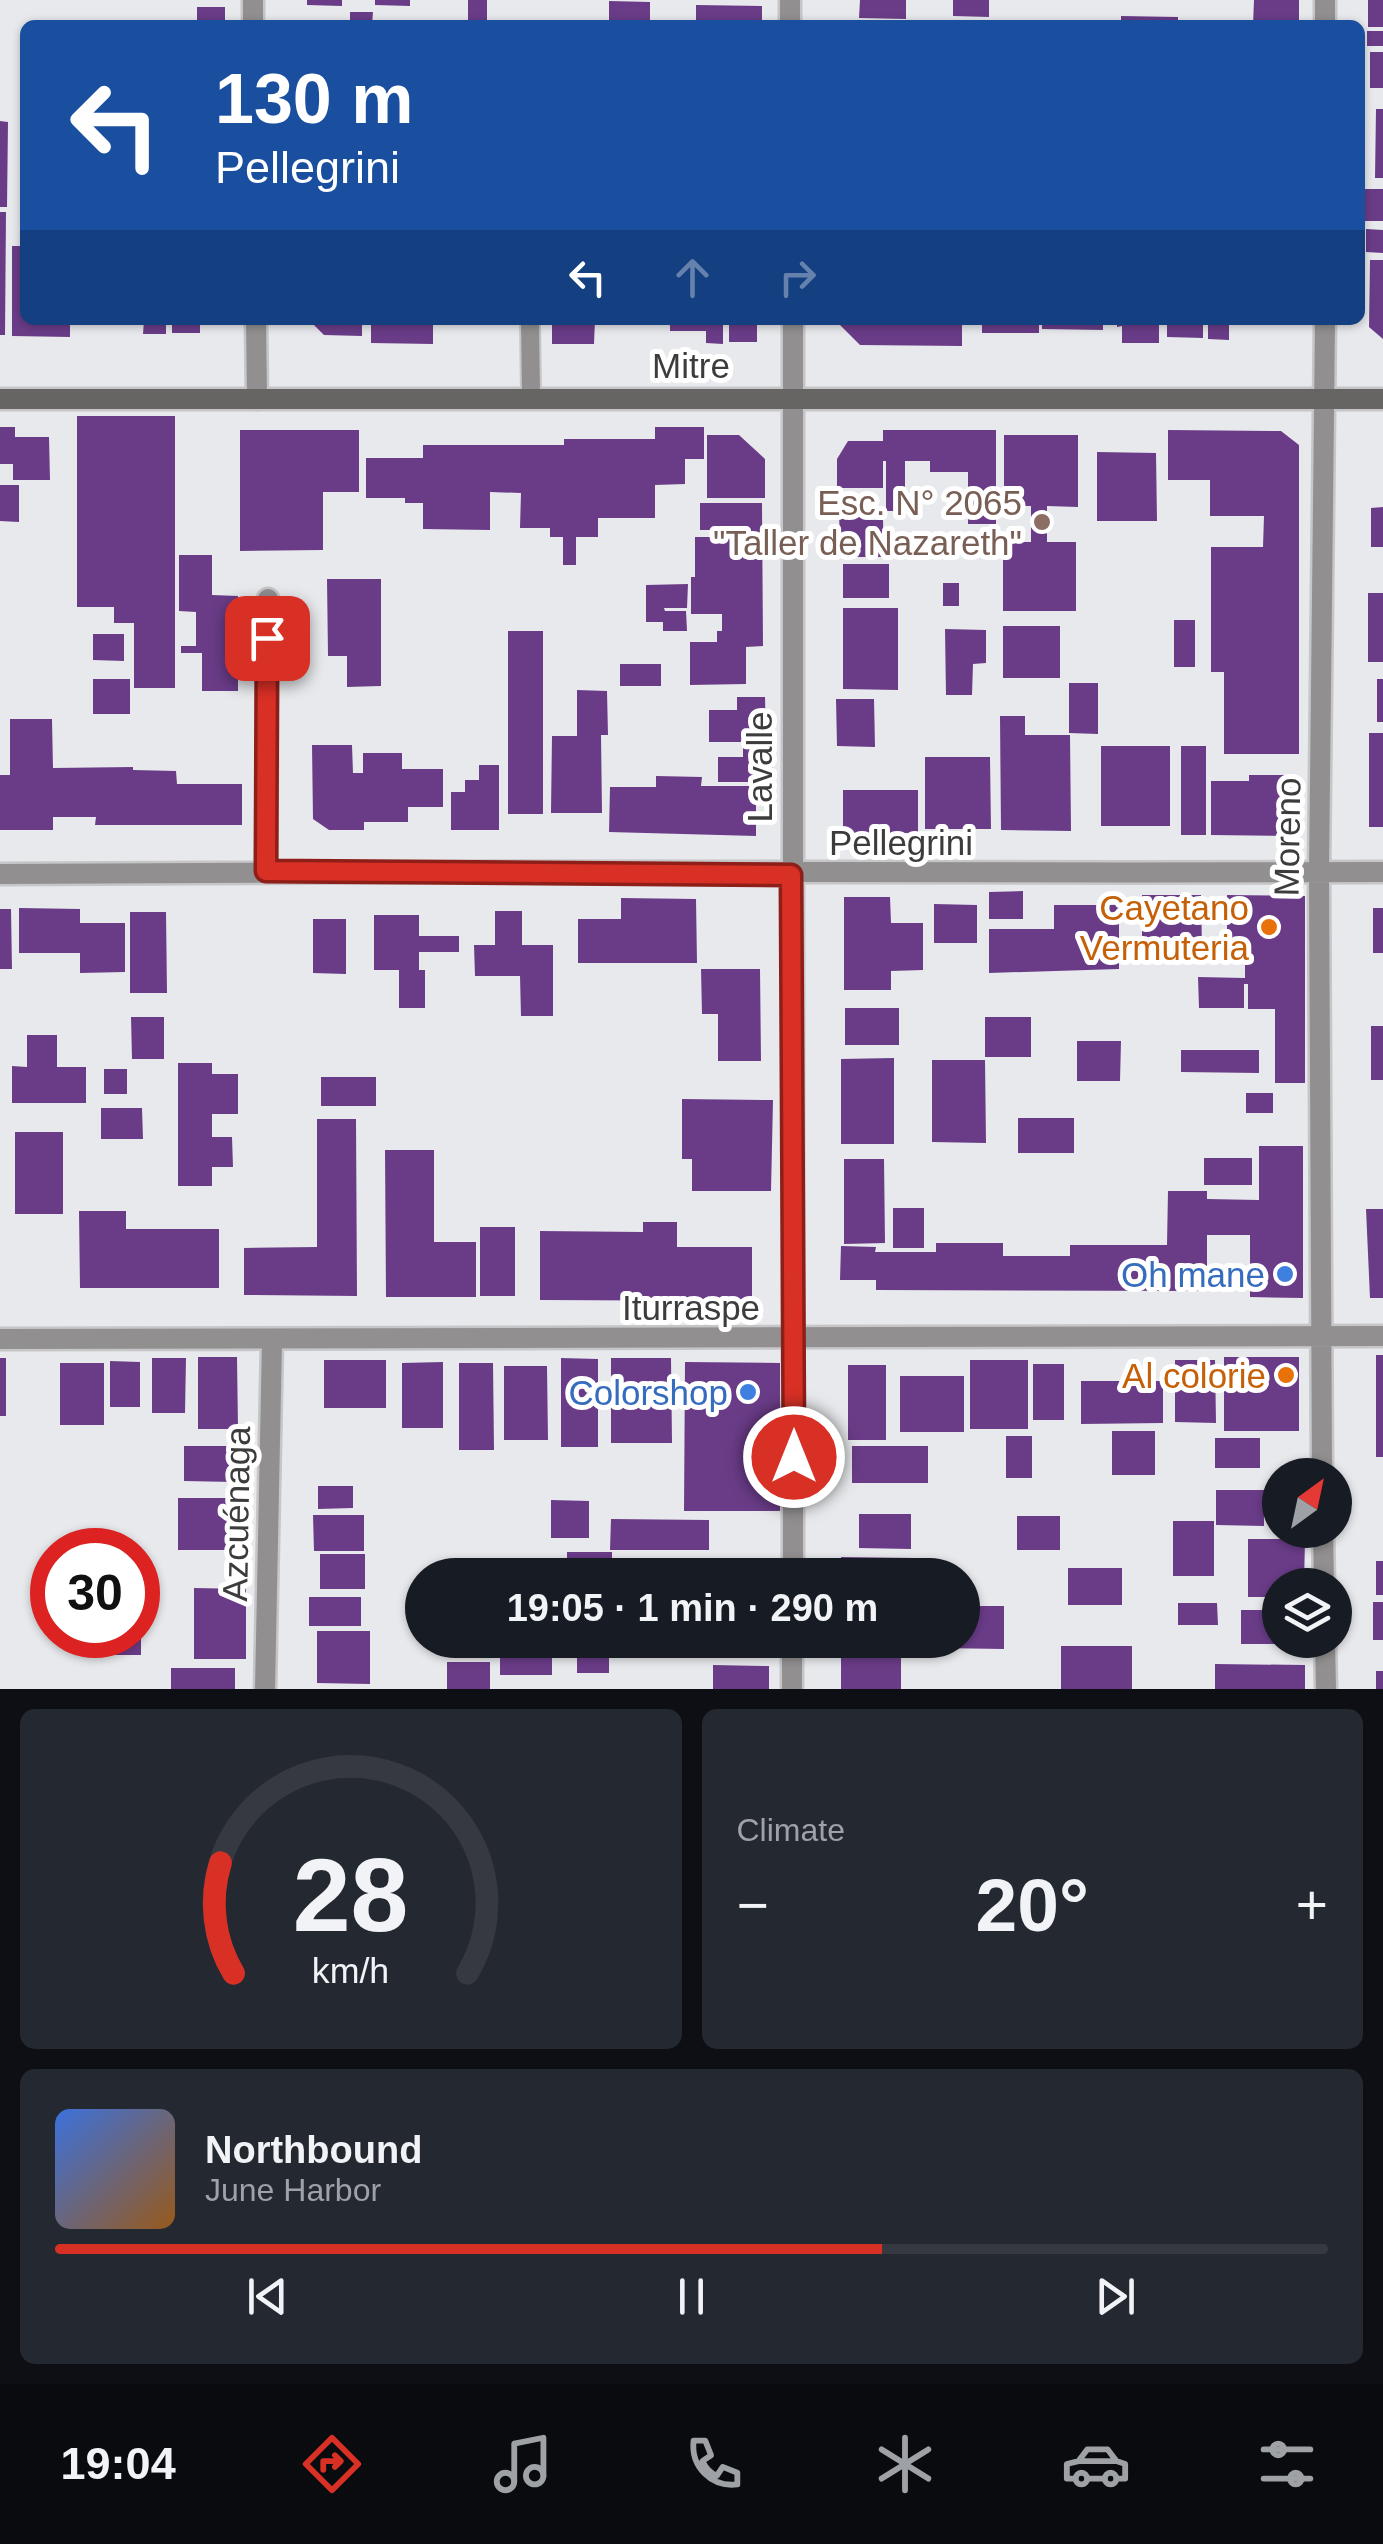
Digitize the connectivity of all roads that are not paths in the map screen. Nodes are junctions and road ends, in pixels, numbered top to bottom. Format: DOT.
graph roads {
  1 [pos="256,325"];
  2 [pos="530,325"];
  3 [pos="794,325"];
  4 [pos="1325,325"];
  5 [pos="532,398"];
  6 [pos="794,398"];
  7 [pos="0,399"];
  8 [pos="1383,399"];
  9 [pos="257,400"];
  10 [pos="1325,400"];
  11 [pos="268,599"];
  12 [pos="266,871"];
  13 [pos="1319,872"];
  14 [pos="1383,872"];
  15 [pos="0,874"];
  16 [pos="791,875"];
  17 [pos="1320,1336"];
  18 [pos="1383,1336"];
  19 [pos="0,1339"];
  20 [pos="794,1339"];
  21 [pos="272,1341"];
  22 [pos="1322,1458"];
  23 [pos="793,1558"];
  24 [pos="792,1658"];
  25 [pos="1325,1658"];
  26 [pos="265,1689"];
  27 [pos="792,1689"];
  28 [pos="1326,1689"];
  1 -- 9 [label="street"];
  2 -- 5 [label="lane"];
  3 -- 6 [label="street, Lavalle"];
  4 -- 10 [label="street, Moreno"];
  5 -- 6 [label="street, Mitre"];
  5 -- 9 [label="street, Mitre"];
  6 -- 10 [label="street, Mitre"];
  6 -- 16 [label="street, Lavalle"];
  7 -- 9 [label="street, Mitre"];
  8 -- 10 [label="street, Mitre"];
  10 -- 13 [label="street, Moreno"];
  11 -- 12 [label="street"];
  12 -- 15 [label="street, Pellegrini"];
  12 -- 16 [label="street, Pellegrini"];
  13 -- 14 [label="street, Pellegrini"];
  13 -- 16 [label="street, Pellegrini"];
  13 -- 17 [label="street, Moreno"];
  16 -- 20 [label="street, Lavalle"];
  17 -- 18 [label="street, Iturraspe"];
  17 -- 20 [label="street, Iturraspe"];
  17 -- 22 [label="street, Moreno"];
  19 -- 21 [label="street, Iturraspe"];
  20 -- 21 [label="street, Iturraspe"];
  20 -- 23 [label="street, Lavalle"];
  21 -- 26 [label="street, Azcuénaga"];
  24 -- 27 [label="street"];
  25 -- 28 [label="street"];
}
